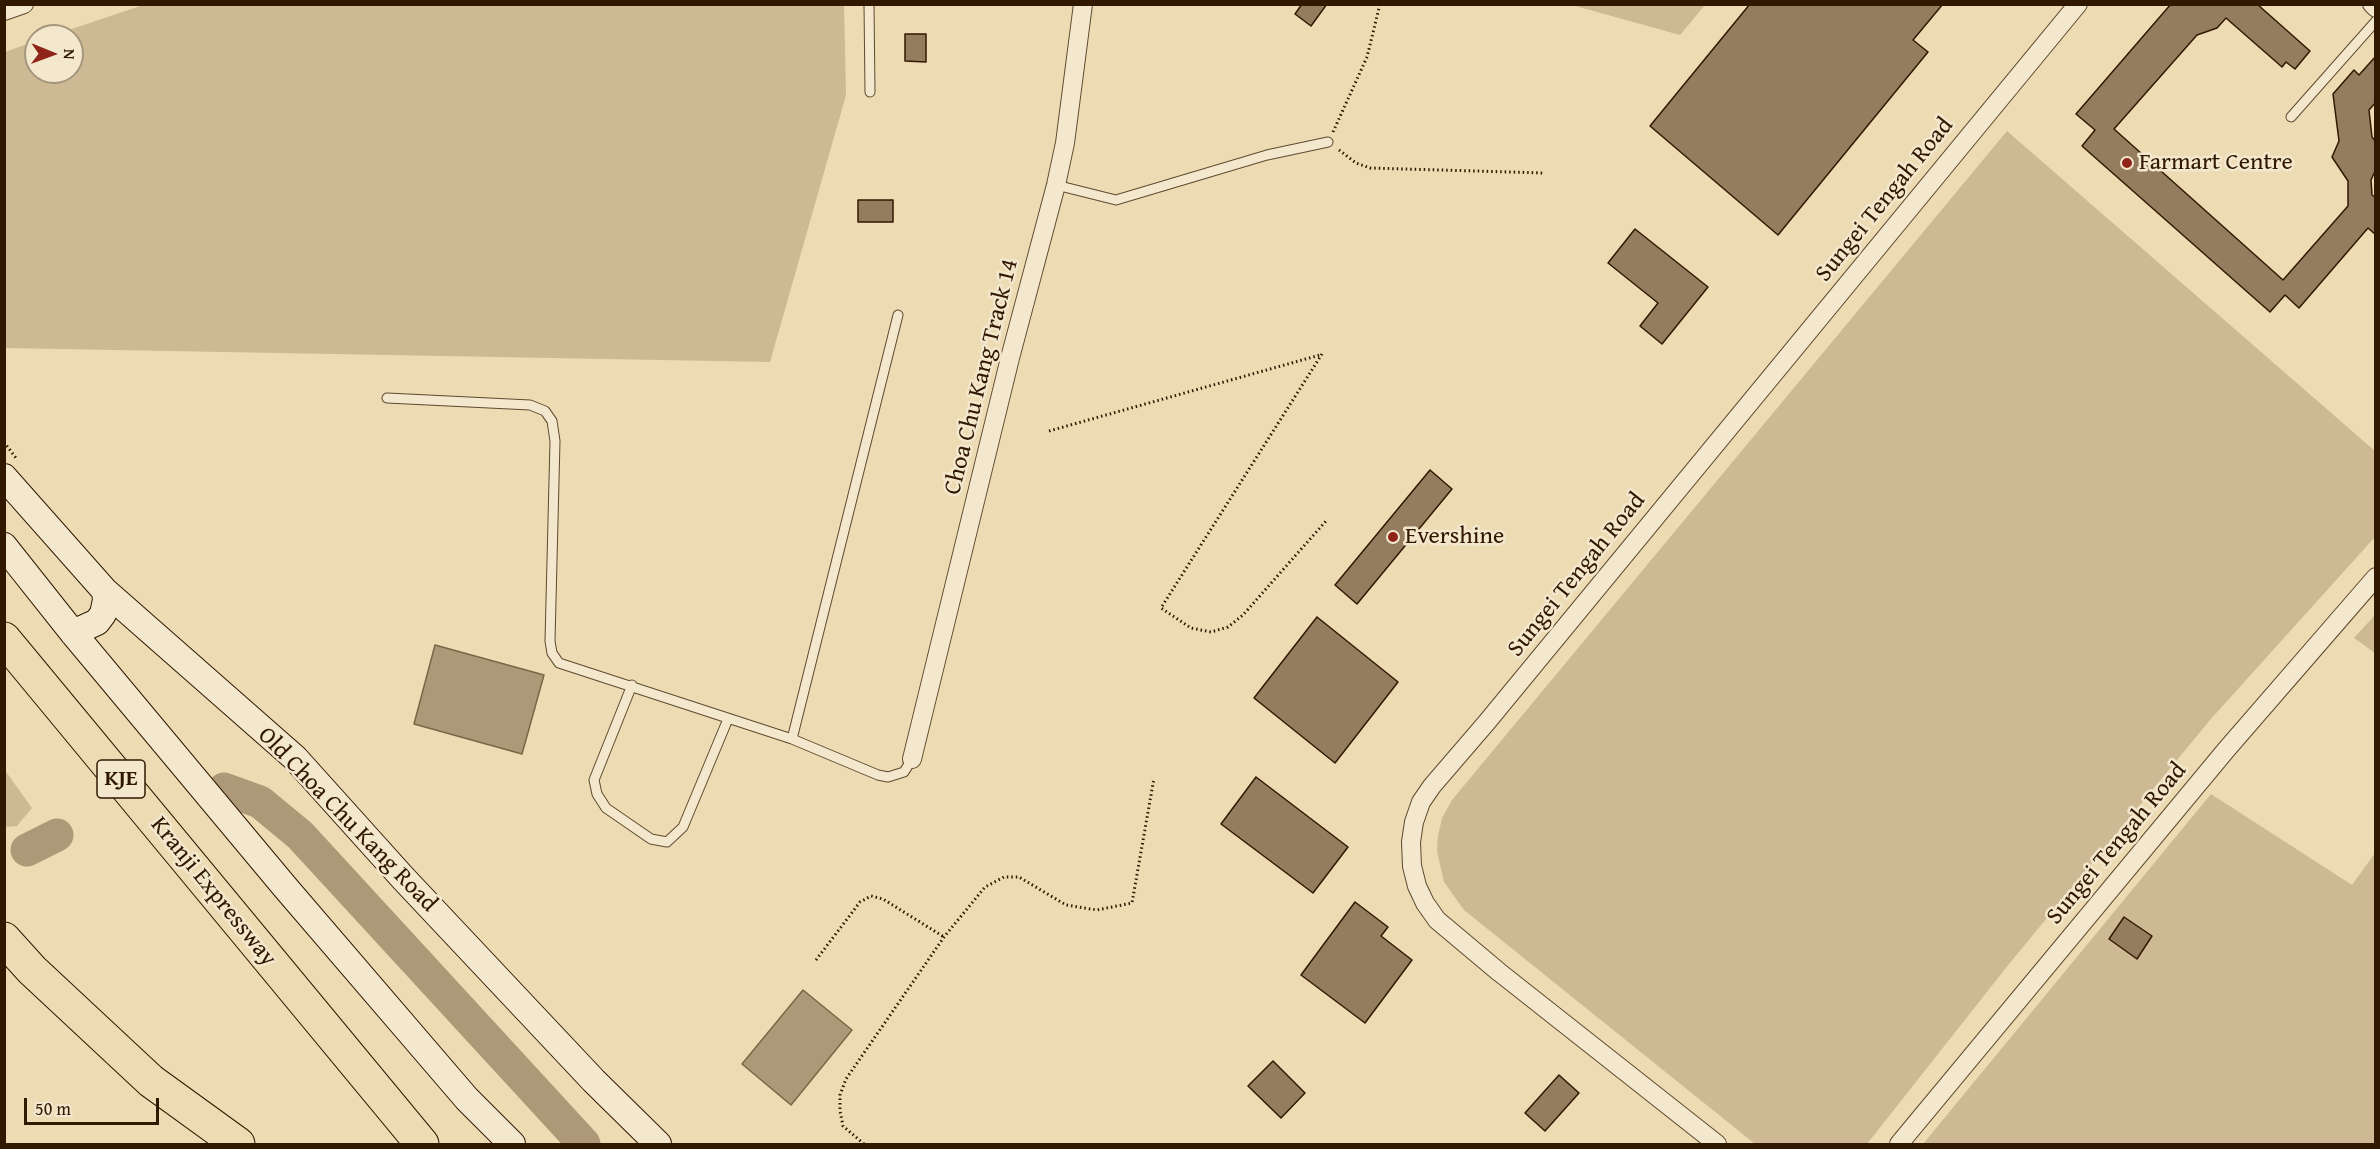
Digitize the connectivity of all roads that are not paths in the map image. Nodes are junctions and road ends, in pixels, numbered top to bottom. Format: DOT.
graph roads {
  1 [pos="24,4"];
  2 [pos="869,4"];
  3 [pos="1083,4"];
  4 [pos="2078,4"];
  5 [pos="2372,4"];
  6 [pos="2376,8"];
  7 [pos="4,11"];
  8 [pos="2376,21"];
  9 [pos="870,92"];
  10 [pos="2291,117"];
  11 [pos="1328,142"];
  12 [pos="1056,185"];
  13 [pos="898,315"];
  14 [pos="387,398"];
  15 [pos="4,477"];
  16 [pos="4,546"];
  17 [pos="2376,577"];
  18 [pos="105,591"];
  19 [pos="73,633"];
  20 [pos="4,639"];
  21 [pos="632,685"];
  22 [pos="728,719"];
  23 [pos="792,739"];
  24 [pos="912,759"];
  25 [pos="4,939"];
  26 [pos="238,1144"];
  27 [pos="422,1144"];
  28 [pos="512,1144"];
  29 [pos="658,1144"];
  30 [pos="1717,1144"];
  31 [pos="1899,1144"];
  1 -- 7 [label="street"];
  2 -- 9 [label="lane"];
  3 -- 12 [label="street, Choa Chu Kang Track 14"];
  4 -- 30 [label="street, Sungei Tengah Road"];
  5 -- 6 [label="street"];
  8 -- 10 [label="lane"];
  11 -- 12 [label="lane"];
  12 -- 24 [label="street, Choa Chu Kang Track 14"];
  13 -- 23 [label="lane"];
  14 -- 21 [label="lane"];
  15 -- 18 [label="main road, Old Choa Chu Kang Road"];
  16 -- 19 [label="main road"];
  17 -- 31 [label="street, Sungei Tengah Road"];
  18 -- 19 [label="main road"];
  18 -- 29 [label="main road, Old Choa Chu Kang Road"];
  19 -- 28 [label="main road"];
  20 -- 27 [label="highway, Kranji Expressway / KJE"];
  21 -- 22 [label="lane"];
  21 -- 22 [label="lane"];
  22 -- 23 [label="lane"];
  23 -- 24 [label="lane"];
  25 -- 26 [label="highway"];
}
